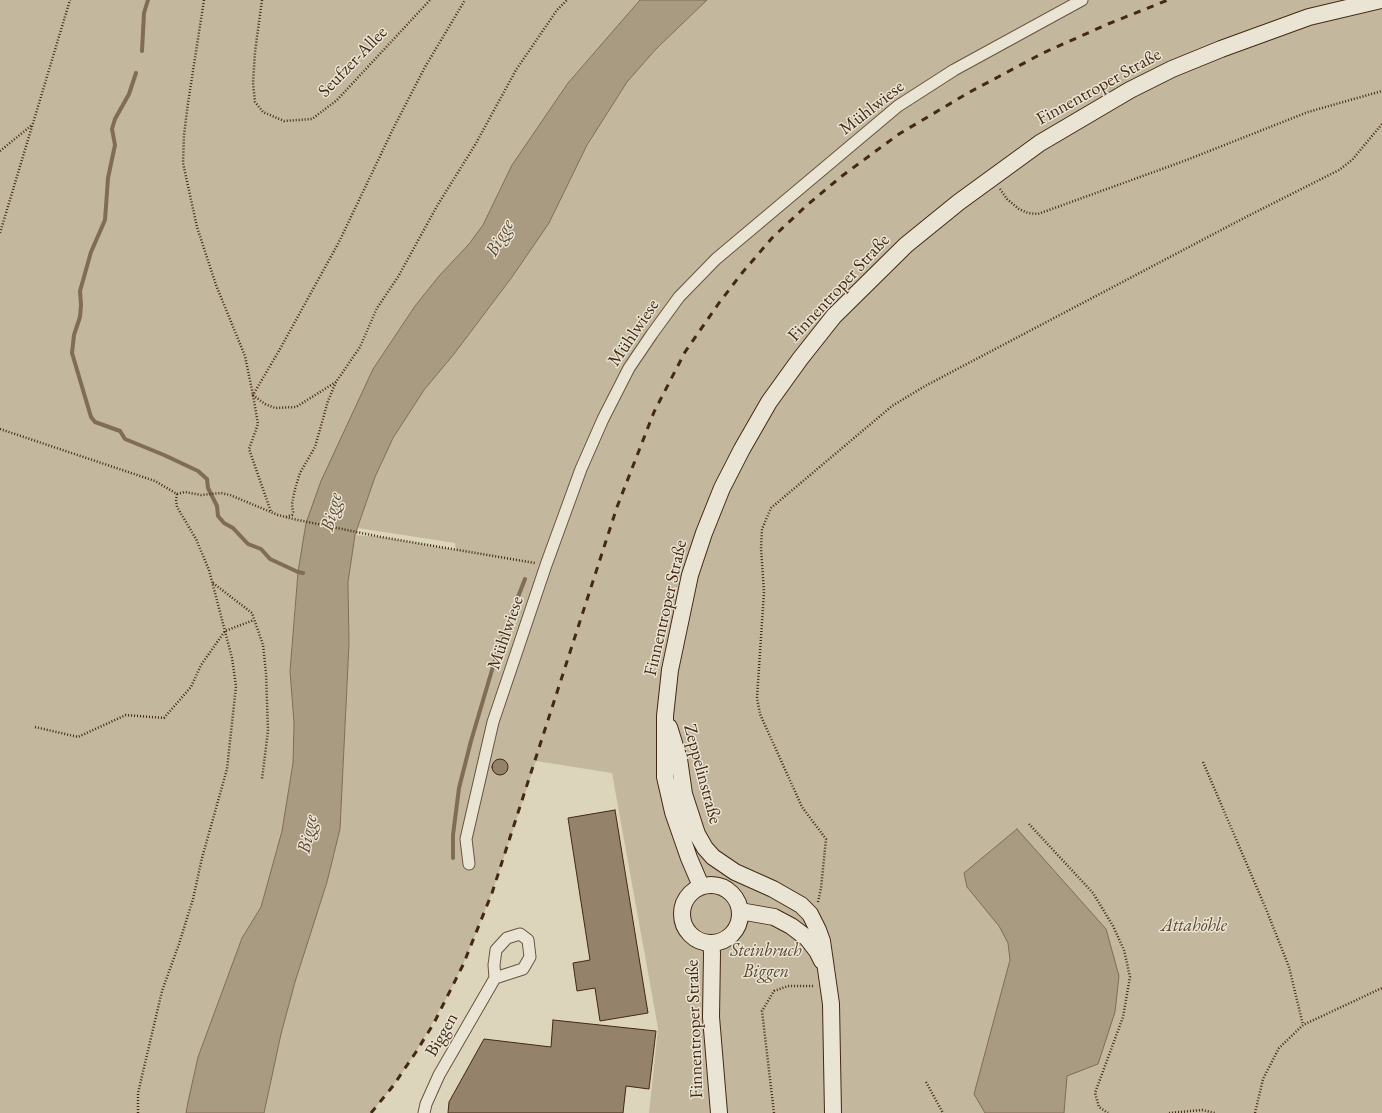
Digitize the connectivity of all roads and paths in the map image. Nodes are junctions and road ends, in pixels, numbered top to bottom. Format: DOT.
graph roads {
  1 [pos="70,0"];
  2 [pos="204,0"];
  3 [pos="262,0"];
  4 [pos="430,0"];
  5 [pos="465,0"];
  6 [pos="567,0"];
  7 [pos="1082,0"];
  8 [pos="1382,0"];
  9 [pos="1382,91"];
  10 [pos="1382,124"];
  11 [pos="33,125"];
  12 [pos="0,151"];
  13 [pos="992,176"];
  14 [pos="0,233"];
  15 [pos="336,382"];
  16 [pos="253,395"];
  17 [pos="0,429"];
  18 [pos="177,494"];
  19 [pos="271,512"];
  20 [pos="286,517"];
  21 [pos="546,565"];
  22 [pos="212,583"];
  23 [pos="254,620"];
  24 [pos="225,631"];
  25 [pos="665,716"];
  26 [pos="34,727"];
  27 [pos="1203,762"];
  28 [pos="262,779"];
  29 [pos="1029,824"];
  30 [pos="469,864"];
  31 [pos="701,886"];
  32 [pos="740,911"];
  33 [pos="810,914"];
  34 [pos="711,942"];
  35 [pos="826,970"];
  36 [pos="495,978"];
  37 [pos="828,987"];
  38 [pos="1382,988"];
  39 [pos="1303,1025"];
  40 [pos="926,1082"];
  41 [pos="138,1113"];
  42 [pos="424,1113"];
  43 [pos="719,1113"];
  44 [pos="774,1113"];
  45 [pos="833,1113"];
  46 [pos="943,1113"];
  47 [pos="1108,1113"];
  48 [pos="1169,1113"];
  49 [pos="1215,1113"];
  50 [pos="1255,1113"];
  1 -- 11 [label="path"];
  2 -- 16 [label="path"];
  3 -- 4 [label="path, Seufzer-Allee"];
  5 -- 16 [label="path"];
  6 -- 15 [label="path"];
  7 -- 21 [label="street, Mühlwiese"];
  8 -- 13 [label="main road, Finnentroper Straße"];
  9 -- 13 [label="path"];
  10 -- 33 [label="path"];
  11 -- 12 [label="path"];
  11 -- 14 [label="path"];
  13 -- 25 [label="main road, Finnentroper Straße"];
  15 -- 16 [label="path"];
  15 -- 20 [label="path"];
  16 -- 19 [label="path"];
  17 -- 18 [label="path"];
  18 -- 19 [label="path"];
  18 -- 22 [label="path"];
  19 -- 20 [label="path"];
  20 -- 21 [label="path"];
  21 -- 30 [label="street, Mühlwiese"];
  22 -- 23 [label="path"];
  22 -- 24 [label="path"];
  23 -- 24 [label="path"];
  23 -- 28 [label="path"];
  24 -- 26 [label="path"];
  24 -- 41 [label="path"];
  25 -- 31 [label="main road, Finnentroper Straße"];
  25 -- 33 [label="main road, Zeppelinstraße"];
  27 -- 39 [label="path"];
  29 -- 47 [label="path"];
  31 -- 32 [label="main road"];
  31 -- 34 [label="main road"];
  32 -- 34 [label="main road"];
  32 -- 35 [label="main road, Zeppelinstraße"];
  33 -- 35 [label="main road, Zeppelinstraße"];
  34 -- 43 [label="main road, Finnentroper Straße"];
  35 -- 37 [label="main road, Zeppelinstraße"];
  36 -- 42 [label="street, Biggen"];
  37 -- 44 [label="path"];
  37 -- 45 [label="main road, Zeppelinstraße"];
  38 -- 39 [label="path"];
  39 -- 50 [label="path"];
  40 -- 46 [label="path"];
  48 -- 49 [label="path"];
}
